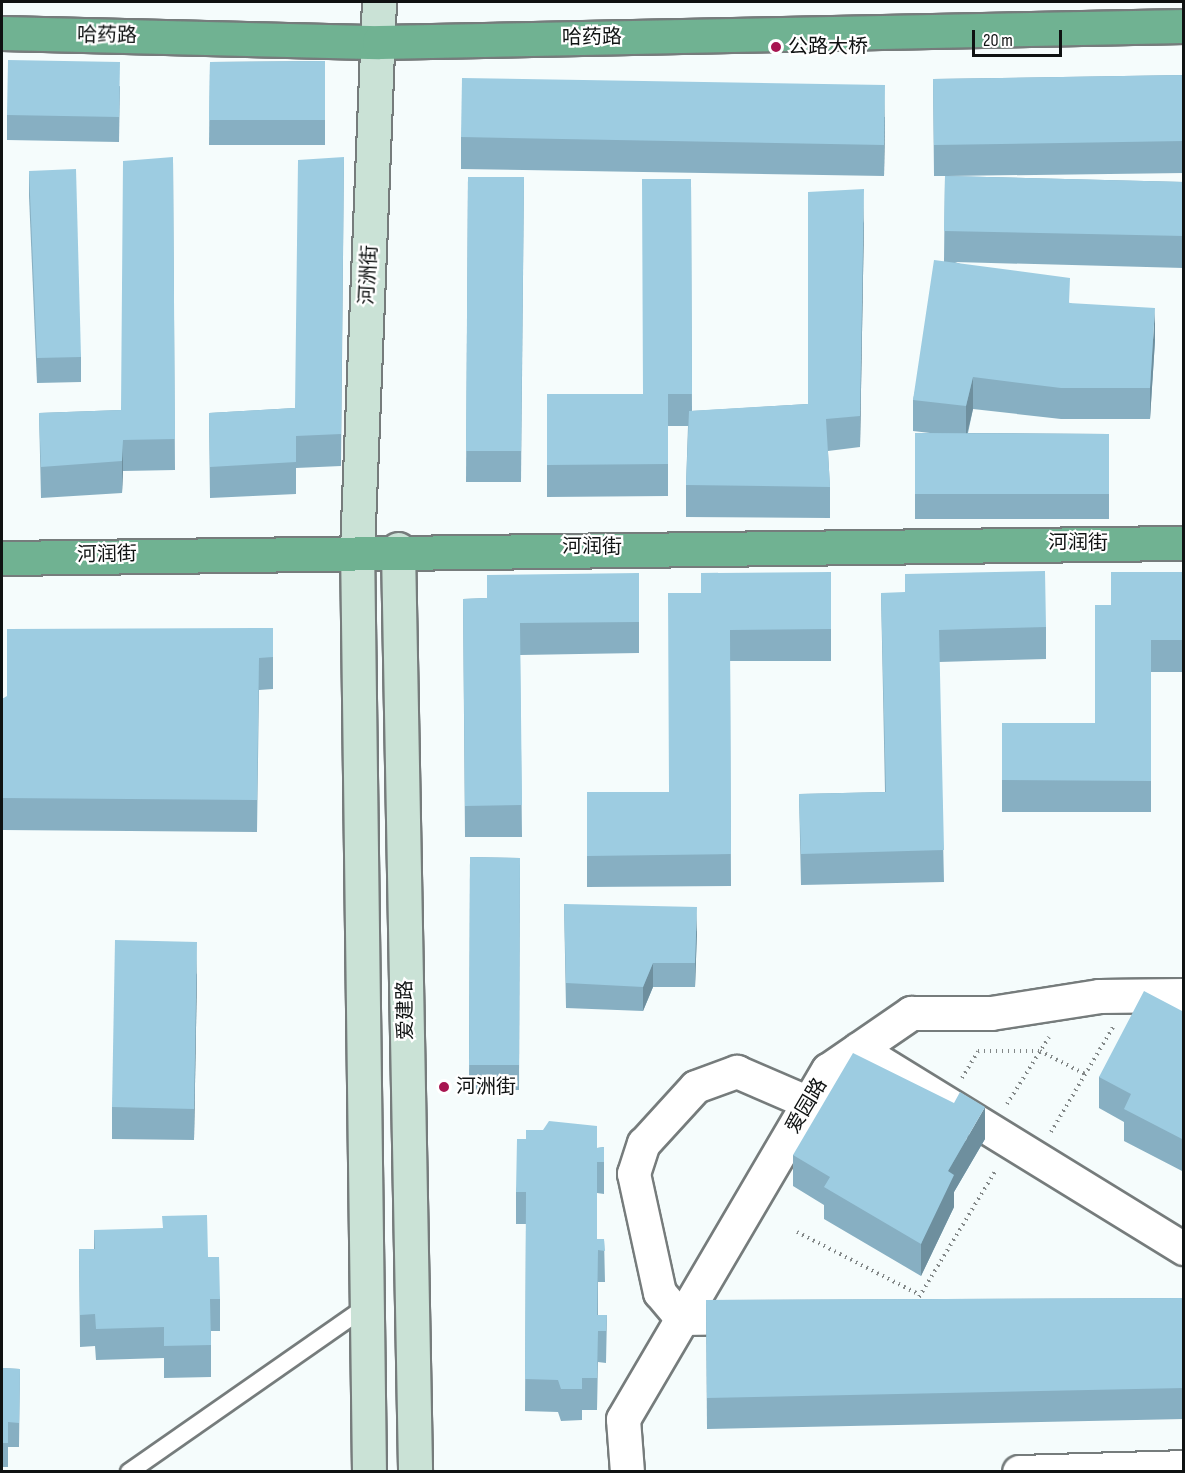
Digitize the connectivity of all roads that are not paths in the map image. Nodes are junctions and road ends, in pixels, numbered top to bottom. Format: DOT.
graph roads {
  1 [pos="379,2"];
  2 [pos="1184,26"];
  3 [pos="2,33"];
  4 [pos="380,42"];
  5 [pos="1184,543"];
  6 [pos="357,549"];
  7 [pos="398,549"];
  8 [pos="2,558"];
  9 [pos="1184,995"];
  10 [pos="859,1049"];
  11 [pos="809,1103"];
  12 [pos="1184,1249"];
  13 [pos="369,1305"];
  14 [pos="777,1317"];
  15 [pos="682,1318"];
  16 [pos="1184,1467"];
  17 [pos="129,1472"];
  18 [pos="369,1472"];
  19 [pos="415,1472"];
  20 [pos="627,1472"];
  21 [pos="1019,1472"];
  1 -- 4 [label="main road, 河洲街"];
  2 -- 4 [label="highway, 哈药路"];
  3 -- 4 [label="highway, 哈药路"];
  4 -- 6 [label="main road, 河洲街"];
  5 -- 7 [label="highway, 河润街"];
  6 -- 7 [label="highway, 河润街"];
  6 -- 8 [label="highway, 河润街"];
  6 -- 13 [label="main road"];
  7 -- 19 [label="main road, 爱建路"];
  9 -- 10 [label="street, 爱园路"];
  10 -- 11 [label="street, 爱园路"];
  10 -- 12 [label="street"];
  11 -- 15 [label="street, 爱园路"];
  11 -- 15 [label="street"];
  13 -- 17 [label="lane"];
  13 -- 18 [label="main road"];
  14 -- 15 [label="street"];
  15 -- 20 [label="street, 爱园路"];
  16 -- 21 [label="street"];
}
